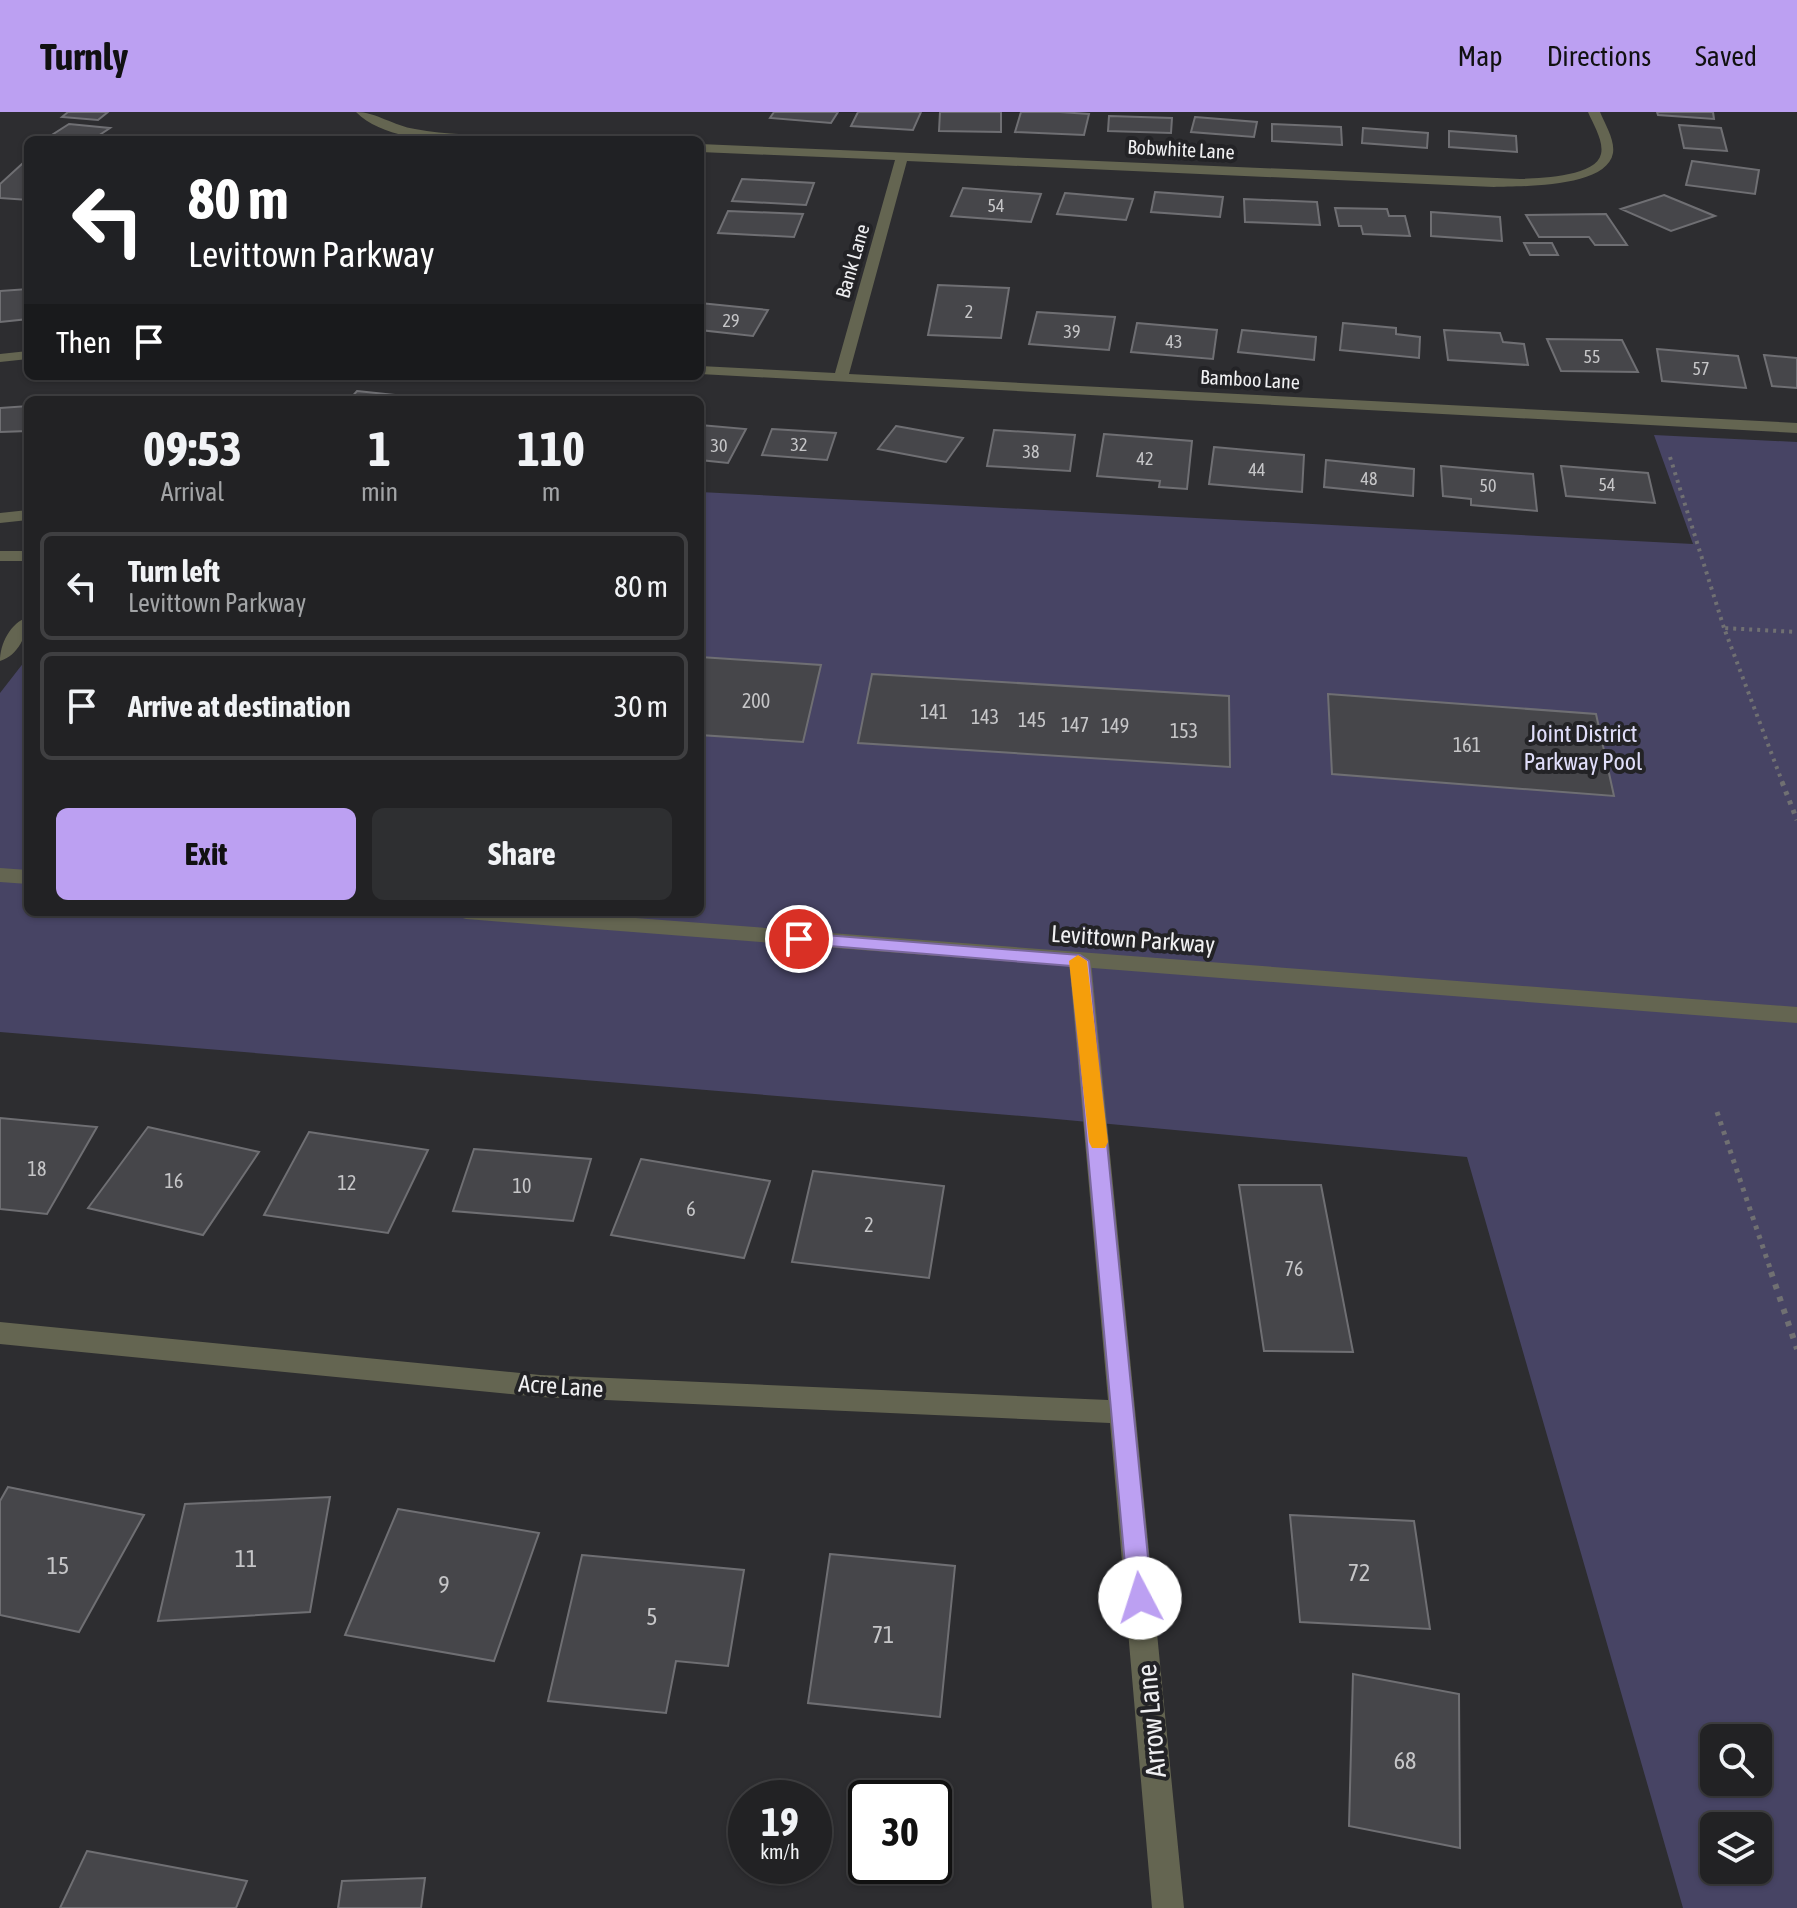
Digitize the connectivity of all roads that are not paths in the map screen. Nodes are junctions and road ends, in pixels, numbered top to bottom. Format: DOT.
graph roads {
  1 [pos="362,112"];
  2 [pos="1594,112"];
  3 [pos="458,136"];
  4 [pos="704,148"];
  5 [pos="902,156"];
  6 [pos="24,355"];
  7 [pos="0,358"];
  8 [pos="704,370"];
  9 [pos="841,377"];
  10 [pos="1797,428"];
  11 [pos="24,515"];
  12 [pos="0,518"];
  13 [pos="0,556"];
  14 [pos="24,556"];
  15 [pos="24,627"];
  16 [pos="0,656"];
  17 [pos="0,875"];
  18 [pos="24,877"];
  19 [pos="516,916"];
  20 [pos="1080,961"];
  21 [pos="1797,1015"];
  22 [pos="0,1333"];
  23 [pos="1123,1412"];
  24 [pos="1168,1908"];
  1 -- 3 [label="street"];
  2 -- 5 [label="street, Bobwhite Lane"];
  4 -- 5 [label="street, Bobwhite Lane"];
  5 -- 9 [label="street, Bank Lane"];
  6 -- 7 [label="street"];
  8 -- 9 [label="street, Bamboo Lane"];
  9 -- 10 [label="street, Bamboo Lane"];
  11 -- 12 [label="street"];
  13 -- 14 [label="street"];
  15 -- 16 [label="street"];
  17 -- 18 [label="street"];
  19 -- 20 [label="street, Levittown Parkway"];
  20 -- 21 [label="street, Levittown Parkway"];
  20 -- 23 [label="street, Arrow Lane"];
  22 -- 23 [label="street, Acre Lane"];
  23 -- 24 [label="street, Arrow Lane"];
}
